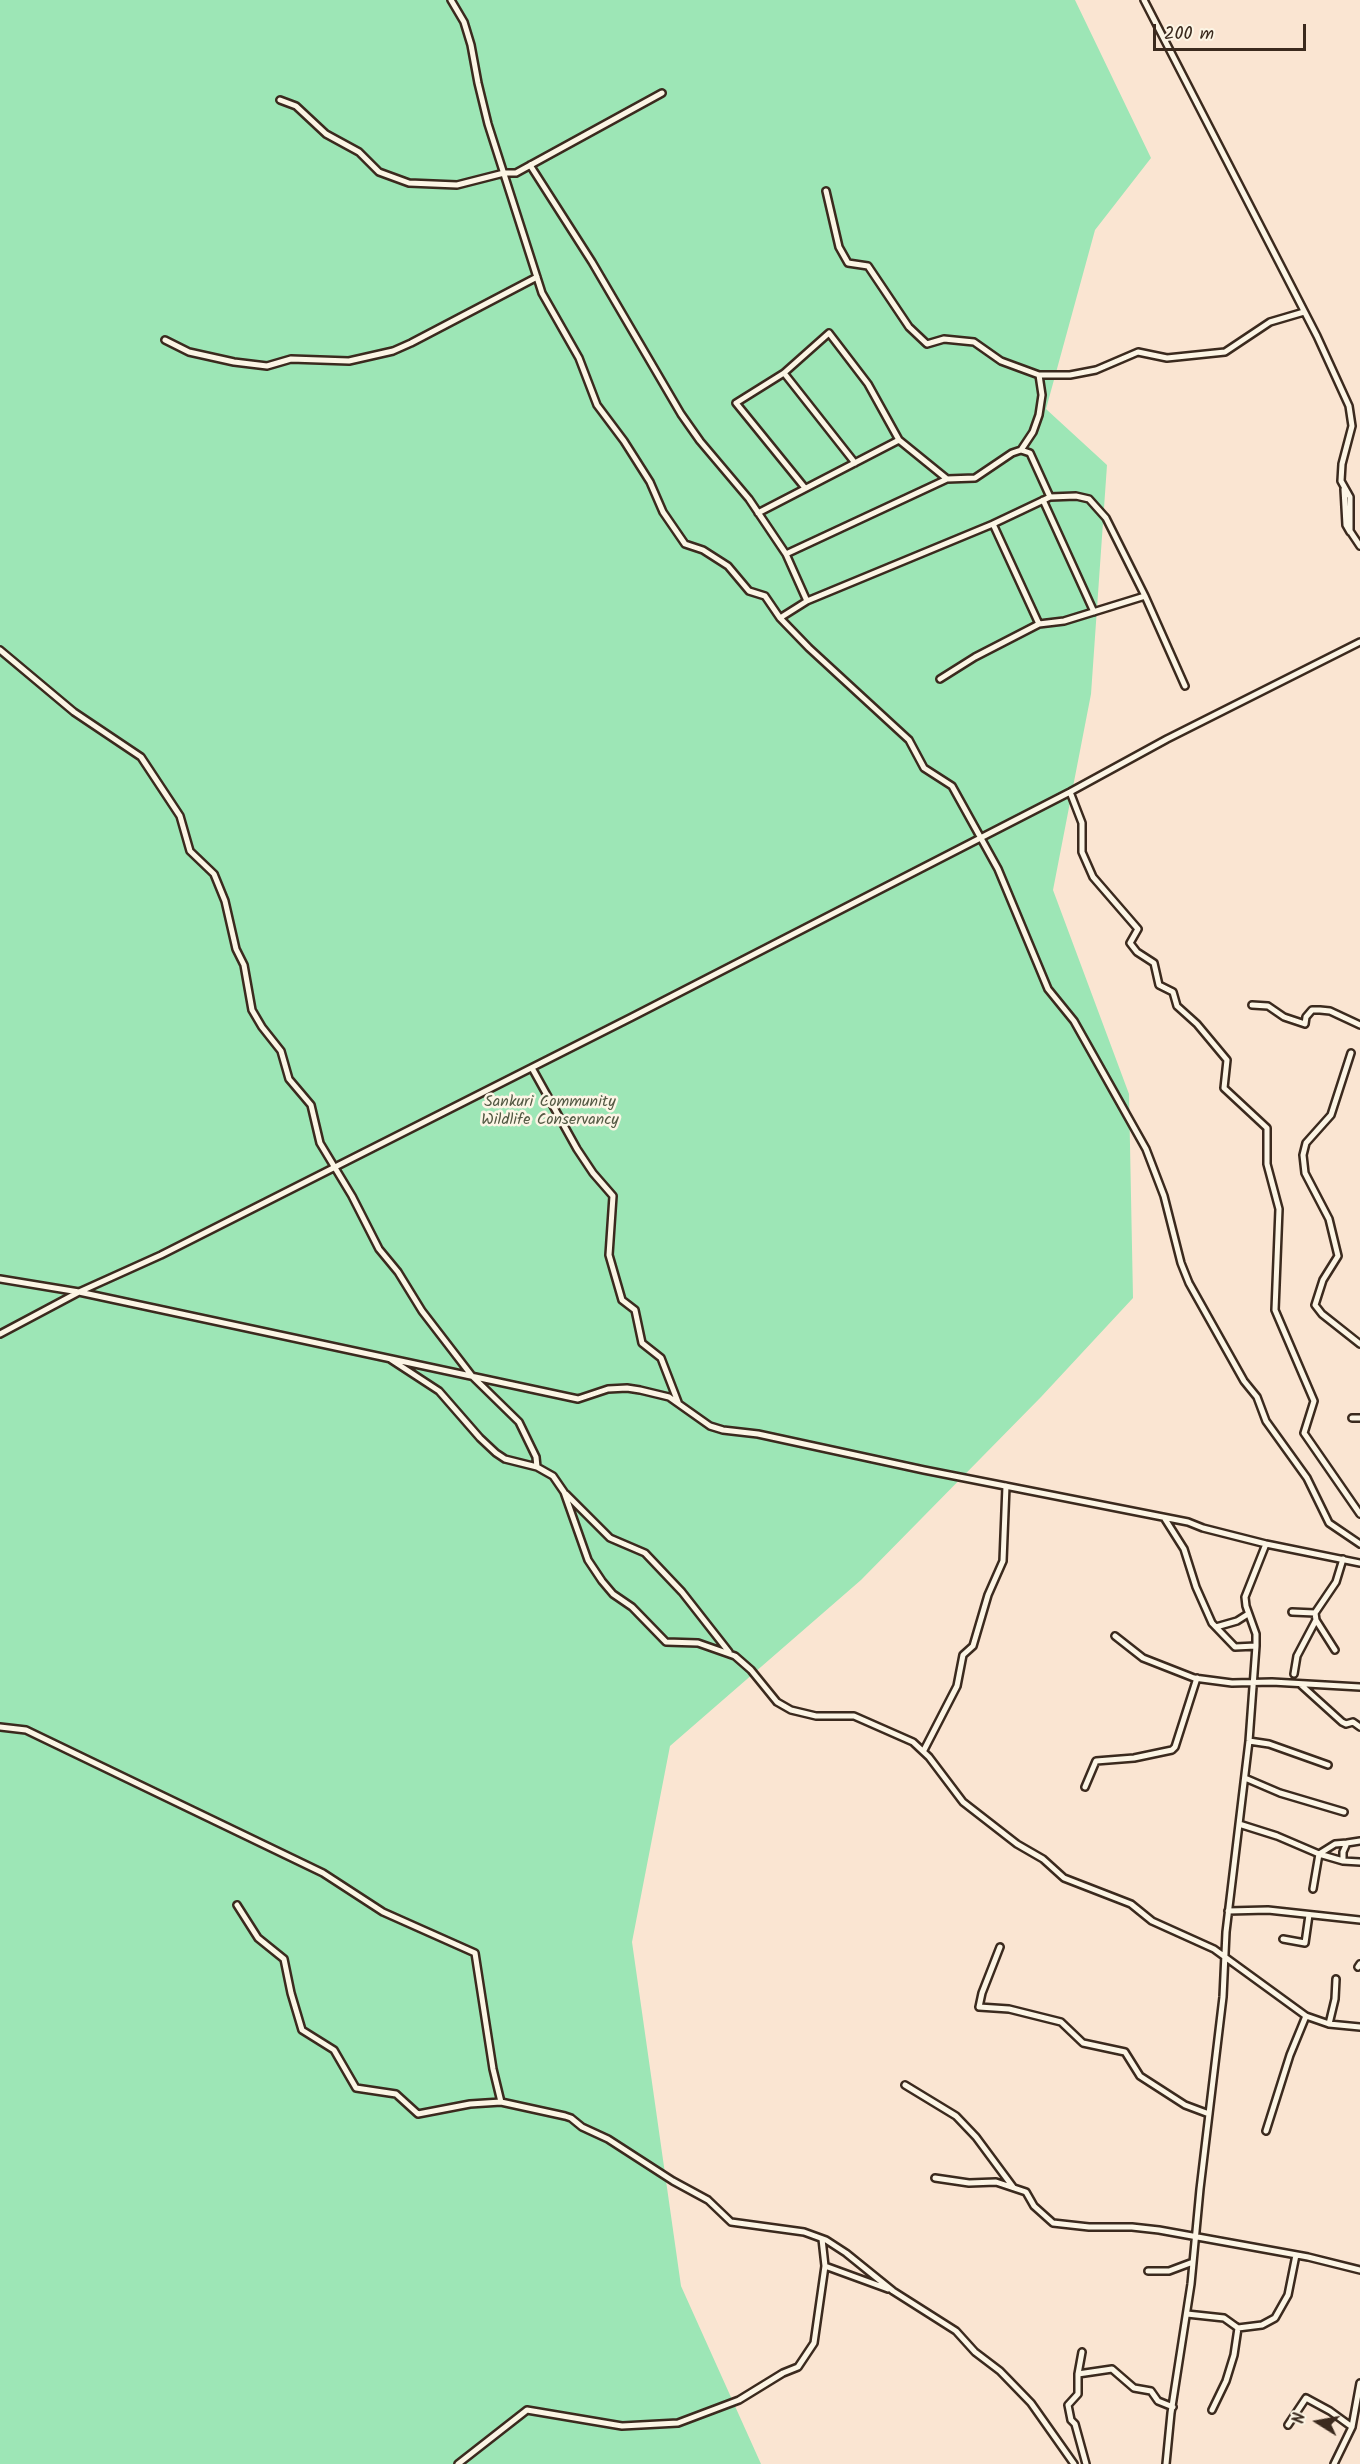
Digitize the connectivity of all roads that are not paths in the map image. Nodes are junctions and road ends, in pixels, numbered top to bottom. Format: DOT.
graph roads {
  1 [pos="451,0"];
  2 [pos="1144,0"];
  3 [pos="662,93"];
  4 [pos="280,100"];
  5 [pos="530,165"];
  6 [pos="504,172"];
  7 [pos="826,191"];
  8 [pos="537,277"];
  9 [pos="1304,312"];
  10 [pos="165,340"];
  11 [pos="784,373"];
  12 [pos="1039,375"];
  13 [pos="899,440"];
  14 [pos="1021,450"];
  15 [pos="855,463"];
  16 [pos="947,479"];
  17 [pos="1344,487"];
  18 [pos="805,488"];
  19 [pos="1050,496"];
  20 [pos="1043,500"];
  21 [pos="758,513"];
  22 [pos="993,524"];
  23 [pos="1360,546"];
  24 [pos="1360,552"];
  25 [pos="786,554"];
  26 [pos="1145,596"];
  27 [pos="807,601"];
  28 [pos="1094,612"];
  29 [pos="780,618"];
  30 [pos="1039,624"];
  31 [pos="1360,642"];
  32 [pos="0,650"];
  33 [pos="940,679"];
  34 [pos="1185,686"];
  35 [pos="1070,792"];
  36 [pos="980,838"];
  37 [pos="1252,1005"];
  38 [pos="1360,1025"];
  39 [pos="1352,1053"];
  40 [pos="532,1068"];
  41 [pos="335,1167"];
  42 [pos="0,1280"];
  43 [pos="78,1292"];
  44 [pos="0,1334"];
  45 [pos="1360,1344"];
  46 [pos="389,1359"];
  47 [pos="472,1376"];
  48 [pos="678,1402"];
  49 [pos="1352,1418"];
  50 [pos="1360,1418"];
  51 [pos="537,1467"];
  52 [pos="1006,1486"];
  53 [pos="564,1492"];
  54 [pos="1360,1514"];
  55 [pos="1166,1519"];
  56 [pos="1266,1544"];
  57 [pos="1360,1544"];
  58 [pos="1343,1559"];
  59 [pos="1360,1563"];
  60 [pos="1292,1612"];
  61 [pos="1316,1613"];
  62 [pos="1248,1614"];
  63 [pos="1316,1620"];
  64 [pos="1216,1627"];
  65 [pos="1115,1636"];
  66 [pos="1256,1646"];
  67 [pos="1335,1650"];
  68 [pos="730,1654"];
  69 [pos="1294,1674"];
  70 [pos="1197,1678"];
  71 [pos="1254,1683"];
  72 [pos="1299,1684"];
  73 [pos="1360,1687"];
  74 [pos="0,1727"];
  75 [pos="1360,1727"];
  76 [pos="1249,1741"];
  77 [pos="924,1750"];
  78 [pos="1328,1765"];
  79 [pos="1245,1778"];
  80 [pos="1085,1787"];
  81 [pos="1344,1812"];
  82 [pos="1239,1824"];
  83 [pos="1360,1841"];
  84 [pos="1347,1843"];
  85 [pos="1319,1854"];
  86 [pos="1343,1861"];
  87 [pos="1360,1862"];
  88 [pos="1313,1889"];
  89 [pos="237,1905"];
  90 [pos="1228,1911"];
  91 [pos="1309,1915"];
  92 [pos="1360,1920"];
  93 [pos="1283,1940"];
  94 [pos="1000,1947"];
  95 [pos="1224,1958"];
  96 [pos="1336,1979"];
  97 [pos="1306,2016"];
  98 [pos="1329,2024"];
  99 [pos="1360,2027"];
  100 [pos="905,2085"];
  101 [pos="501,2102"];
  102 [pos="1209,2114"];
  103 [pos="1266,2131"];
  104 [pos="935,2178"];
  105 [pos="1014,2188"];
  106 [pos="1196,2238"];
  107 [pos="822,2239"];
  108 [pos="1296,2255"];
  109 [pos="1193,2262"];
  110 [pos="825,2266"];
  111 [pos="1360,2270"];
  112 [pos="1148,2271"];
  113 [pos="893,2291"];
  114 [pos="1187,2314"];
  115 [pos="1238,2328"];
  116 [pos="1082,2352"];
  117 [pos="1078,2374"];
  118 [pos="1360,2383"];
  119 [pos="1173,2407"];
  120 [pos="1212,2410"];
  121 [pos="1288,2425"];
  122 [pos="1352,2427"];
  123 [pos="458,2464"];
  124 [pos="1074,2464"];
  125 [pos="1086,2464"];
  126 [pos="1166,2464"];
  127 [pos="1334,2464"];
  1 -- 6 [label="street"];
  2 -- 9 [label="street"];
  3 -- 5 [label="street"];
  4 -- 6 [label="street"];
  5 -- 6 [label="street"];
  5 -- 21 [label="street"];
  6 -- 8 [label="street"];
  7 -- 12 [label="street"];
  8 -- 10 [label="street"];
  8 -- 29 [label="street"];
  9 -- 12 [label="street"];
  9 -- 17 [label="street"];
  11 -- 13 [label="street"];
  11 -- 15 [label="street"];
  11 -- 18 [label="street"];
  12 -- 14 [label="street"];
  13 -- 15 [label="street"];
  13 -- 16 [label="street"];
  14 -- 16 [label="street"];
  14 -- 19 [label="street"];
  15 -- 18 [label="street"];
  16 -- 25 [label="street"];
  17 -- 23 [label="street"];
  17 -- 24 [label="street"];
  18 -- 21 [label="street"];
  19 -- 20 [label="street"];
  19 -- 26 [label="street"];
  20 -- 22 [label="street"];
  20 -- 28 [label="street"];
  21 -- 25 [label="street"];
  22 -- 27 [label="street"];
  22 -- 30 [label="street"];
  25 -- 27 [label="street"];
  26 -- 28 [label="street"];
  26 -- 34 [label="street"];
  27 -- 29 [label="street"];
  28 -- 30 [label="street"];
  29 -- 36 [label="street"];
  30 -- 33 [label="street"];
  31 -- 35 [label="street"];
  32 -- 41 [label="street"];
  35 -- 36 [label="street"];
  35 -- 54 [label="street"];
  36 -- 40 [label="street"];
  36 -- 57 [label="street"];
  37 -- 38 [label="street"];
  39 -- 45 [label="street"];
  40 -- 41 [label="street"];
  40 -- 48 [label="street"];
  41 -- 43 [label="street"];
  41 -- 47 [label="street"];
  42 -- 43 [label="street"];
  43 -- 44 [label="street"];
  43 -- 46 [label="street"];
  46 -- 47 [label="street"];
  46 -- 51 [label="street"];
  47 -- 48 [label="street"];
  47 -- 51 [label="street"];
  48 -- 52 [label="street"];
  49 -- 50 [label="street"];
  51 -- 53 [label="street"];
  52 -- 55 [label="street"];
  52 -- 77 [label="street"];
  53 -- 68 [label="street"];
  53 -- 68 [label="street"];
  55 -- 56 [label="street"];
  55 -- 64 [label="street"];
  56 -- 58 [label="street"];
  56 -- 62 [label="street"];
  58 -- 59 [label="street"];
  58 -- 61 [label="street"];
  60 -- 61 [label="street"];
  61 -- 63 [label="street"];
  62 -- 64 [label="street"];
  62 -- 66 [label="street"];
  63 -- 67 [label="street"];
  63 -- 69 [label="street"];
  64 -- 66 [label="street"];
  65 -- 70 [label="street"];
  66 -- 71 [label="street"];
  68 -- 77 [label="street"];
  70 -- 71 [label="street"];
  70 -- 80 [label="street"];
  71 -- 72 [label="street"];
  71 -- 76 [label="street"];
  72 -- 73 [label="street"];
  72 -- 75 [label="street"];
  74 -- 101 [label="street"];
  76 -- 78 [label="street"];
  76 -- 79 [label="street"];
  77 -- 95 [label="street"];
  79 -- 81 [label="street"];
  79 -- 82 [label="street"];
  82 -- 85 [label="street"];
  82 -- 90 [label="street"];
  83 -- 84 [label="street"];
  84 -- 85 [label="street"];
  84 -- 86 [label="street"];
  85 -- 86 [label="street"];
  85 -- 88 [label="street"];
  86 -- 87 [label="street"];
  89 -- 101 [label="street"];
  90 -- 91 [label="street"];
  90 -- 95 [label="street"];
  91 -- 92 [label="street"];
  91 -- 93 [label="street"];
  94 -- 102 [label="street"];
  95 -- 97 [label="street"];
  95 -- 102 [label="street"];
  96 -- 98 [label="street"];
  97 -- 98 [label="street"];
  97 -- 103 [label="street"];
  98 -- 99 [label="street"];
  100 -- 105 [label="street"];
  101 -- 107 [label="street"];
  102 -- 106 [label="street"];
  104 -- 105 [label="street"];
  105 -- 106 [label="street"];
  106 -- 108 [label="street"];
  106 -- 109 [label="street"];
  107 -- 110 [label="street"];
  107 -- 113 [label="street"];
  108 -- 111 [label="street"];
  108 -- 115 [label="street"];
  109 -- 112 [label="street"];
  109 -- 114 [label="street"];
  110 -- 113 [label="street"];
  110 -- 123 [label="street"];
  113 -- 124 [label="street"];
  114 -- 115 [label="street"];
  114 -- 119 [label="street"];
  115 -- 120 [label="street"];
  116 -- 117 [label="street"];
  117 -- 119 [label="street"];
  117 -- 125 [label="street"];
  118 -- 122 [label="street"];
  119 -- 126 [label="street"];
  121 -- 122 [label="street"];
  122 -- 127 [label="street"];
}
